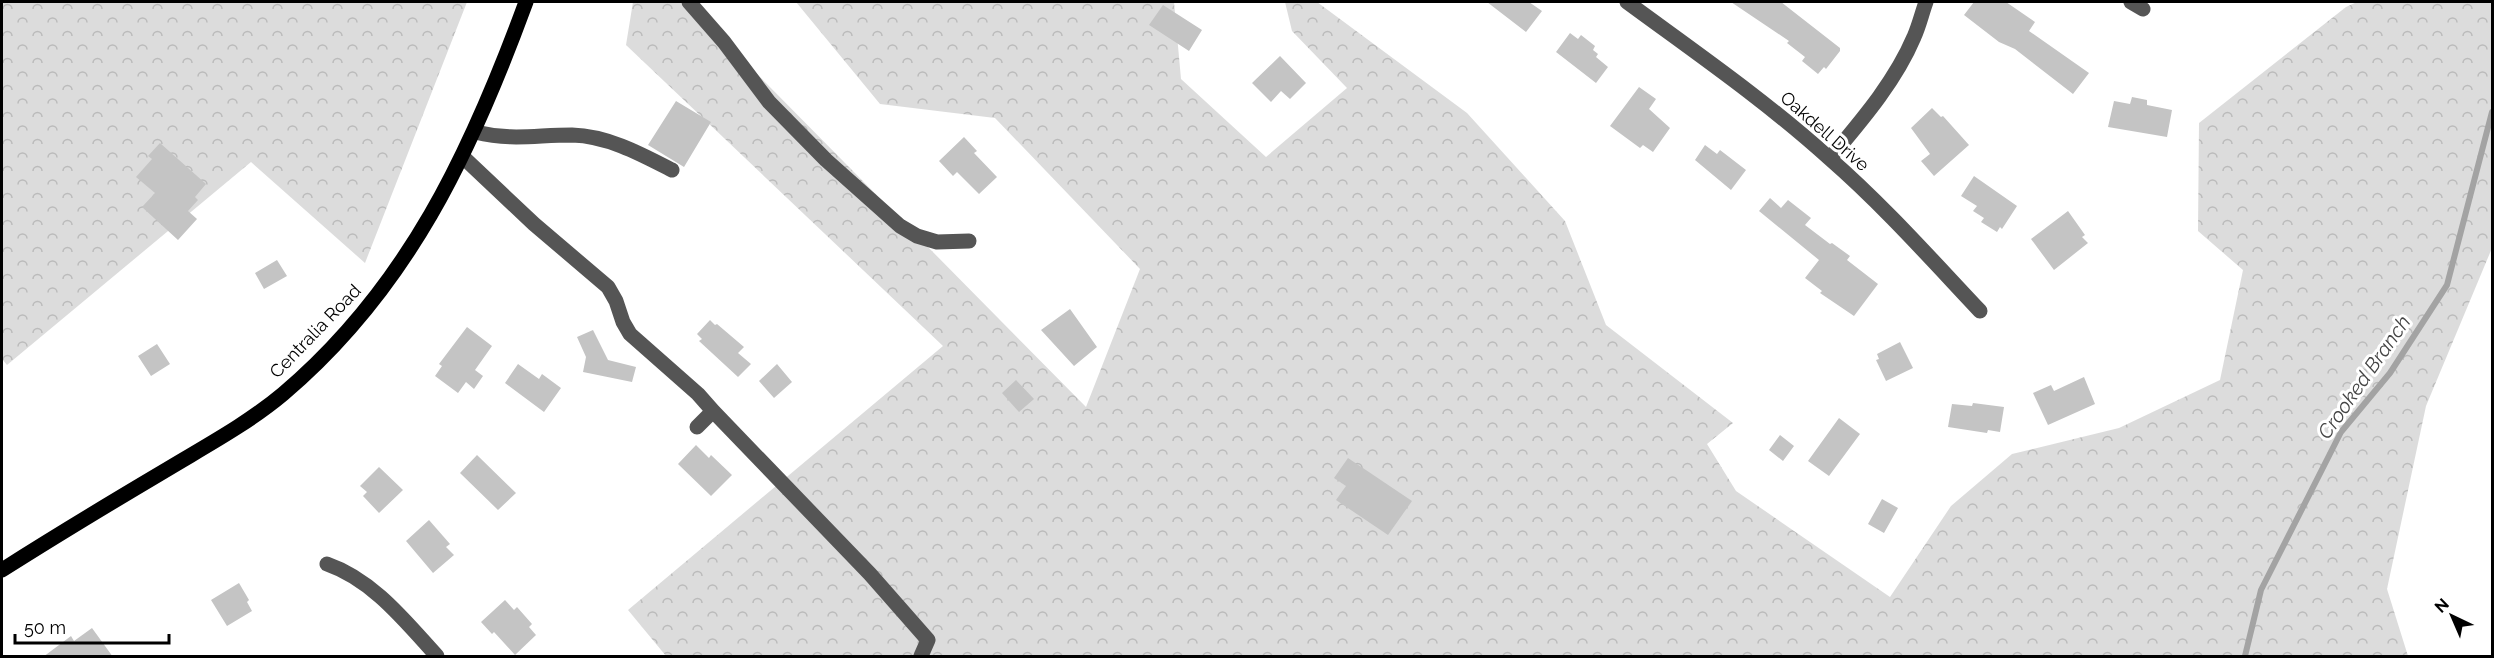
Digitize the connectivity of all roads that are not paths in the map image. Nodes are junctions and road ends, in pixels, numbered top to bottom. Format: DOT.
graph roads {
  1 [pos="526,2"];
  2 [pos="689,2"];
  3 [pos="1627,2"];
  4 [pos="1926,2"];
  5 [pos="475,132"];
  6 [pos="463,157"];
  7 [pos="1830,158"];
  8 [pos="672,170"];
  9 [pos="969,240"];
  10 [pos="1980,311"];
  11 [pos="713,411"];
  12 [pos="697,428"];
  13 [pos="327,564"];
  14 [pos="2,570"];
  15 [pos="437,657"];
  16 [pos="921,657"];
  1 -- 5 [label="main road, Centralia Road"];
  2 -- 9 [label="street"];
  3 -- 7 [label="street, Oakdell Drive"];
  4 -- 7 [label="street"];
  5 -- 6 [label="main road, Centralia Road"];
  5 -- 8 [label="street"];
  6 -- 11 [label="street"];
  6 -- 14 [label="main road, Centralia Road"];
  7 -- 10 [label="street, Oakdell Drive"];
  11 -- 12 [label="street"];
  11 -- 16 [label="street"];
  13 -- 15 [label="street"];
}
